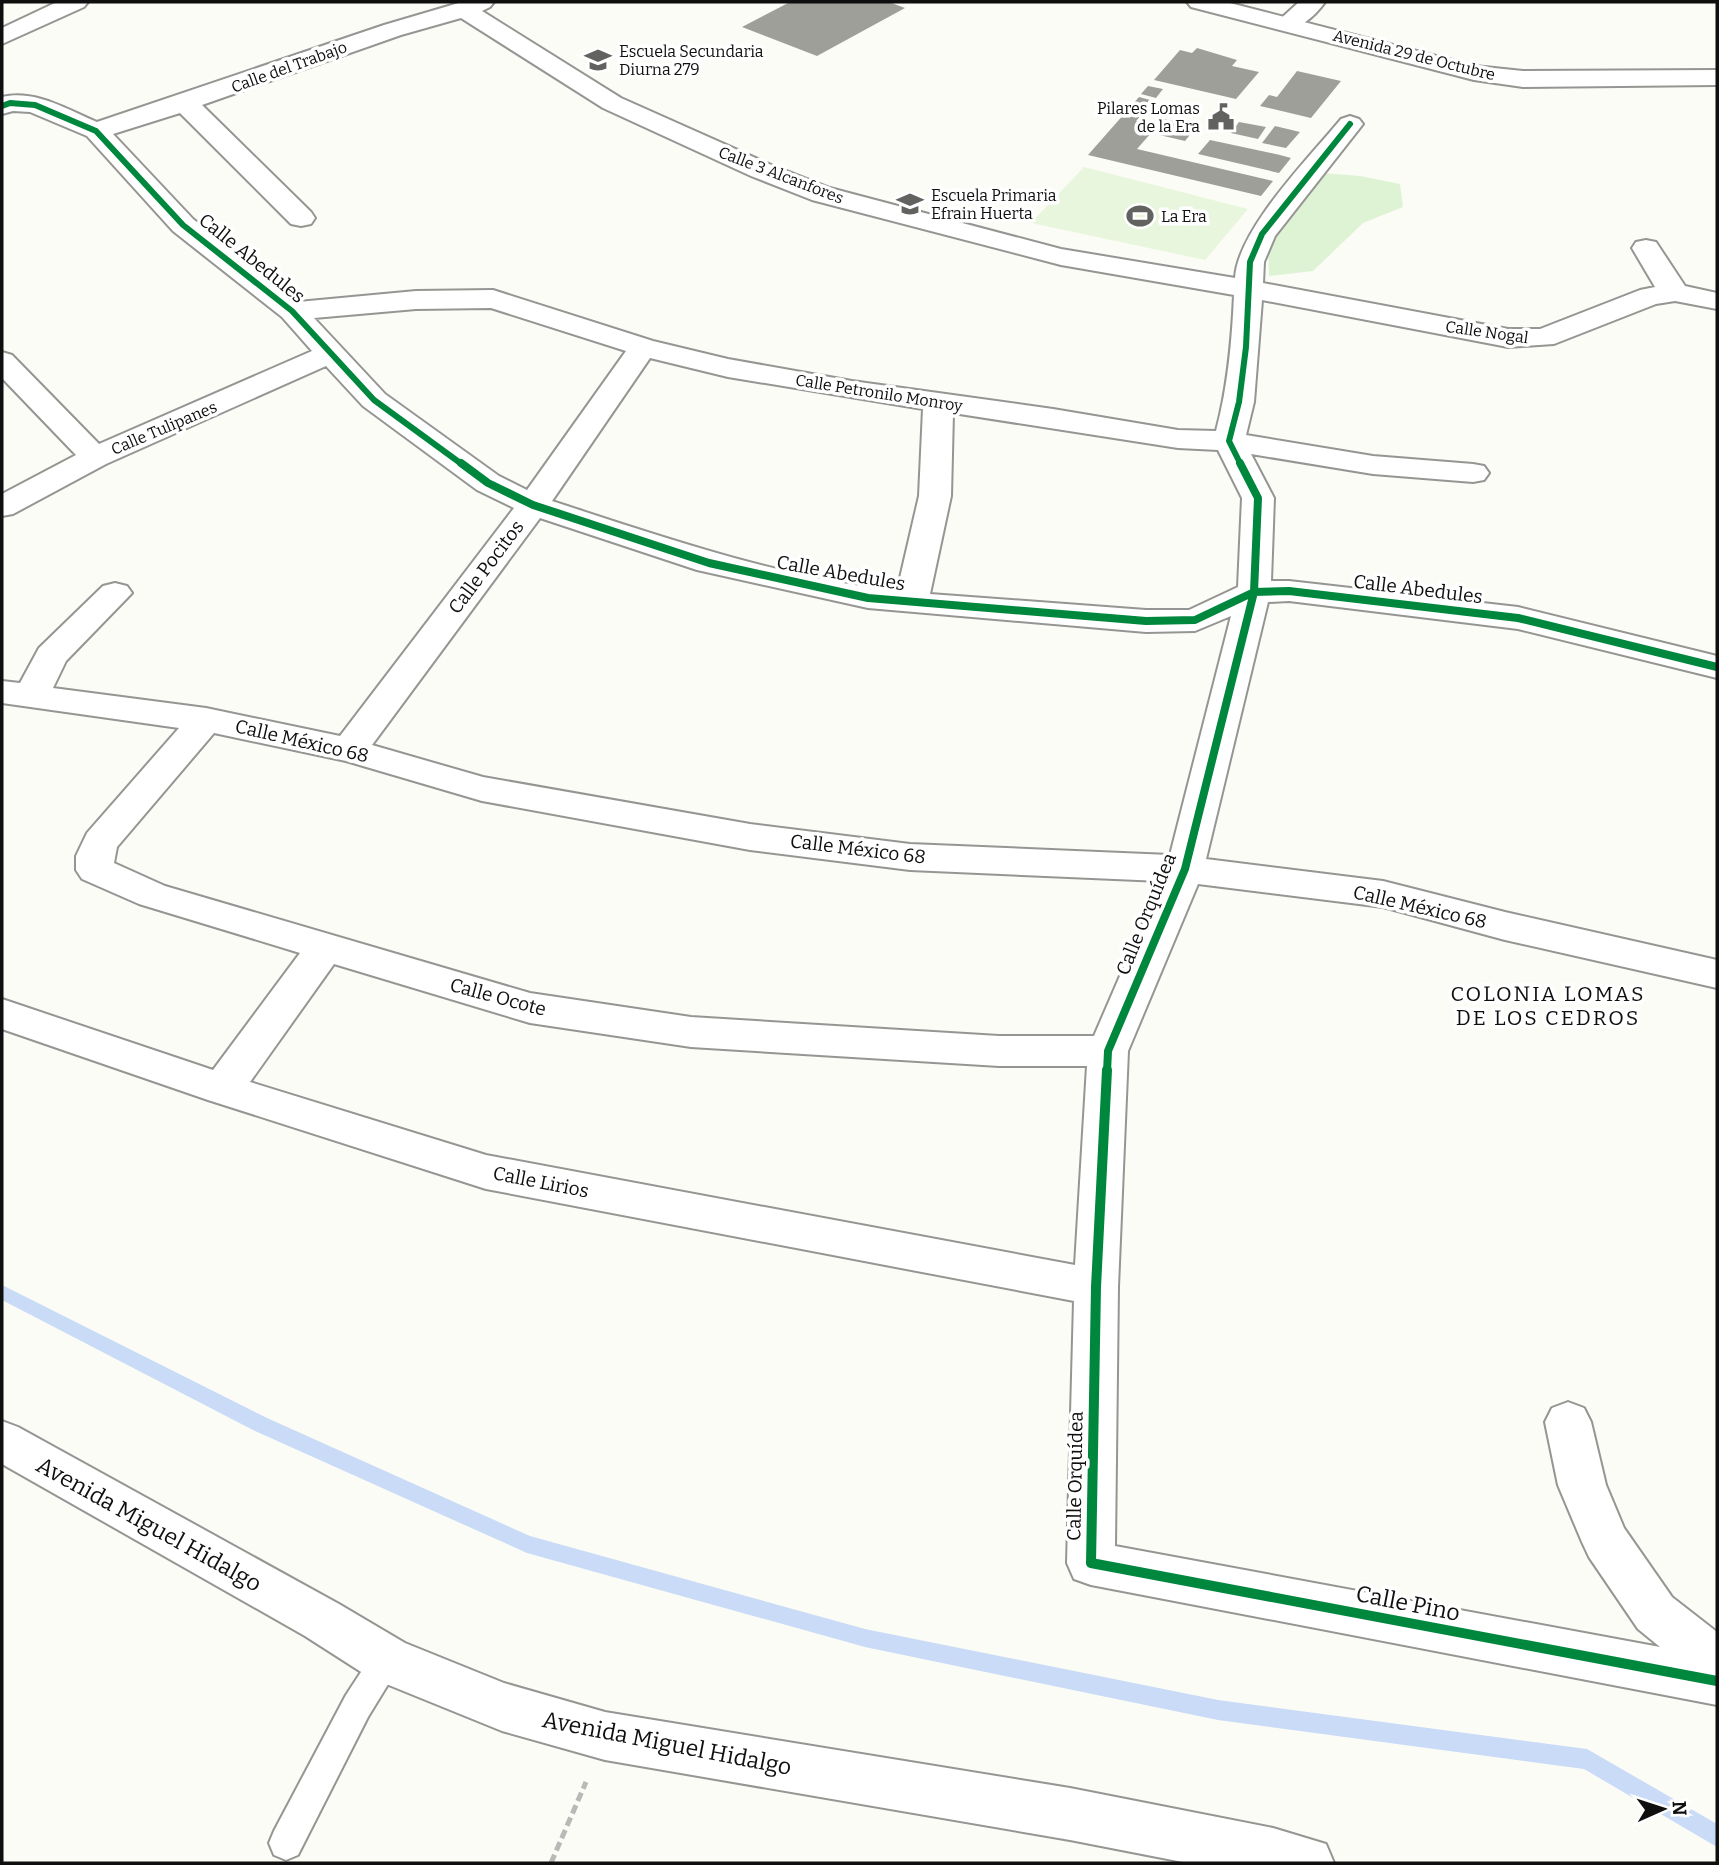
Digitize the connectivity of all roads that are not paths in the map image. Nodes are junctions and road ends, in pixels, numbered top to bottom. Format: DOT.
graph roads {
  1 [pos="76,2"];
  2 [pos="1199,2"];
  3 [pos="1313,2"];
  4 [pos="1223,4"];
  5 [pos="473,6"];
  6 [pos="1288,23"];
  7 [pos="2,37"];
  8 [pos="1717,78"];
  9 [pos="186,104"];
  10 [pos="2,106"];
  11 [pos="1350,124"];
  12 [pos="96,131"];
  13 [pos="301,218"];
  14 [pos="1646,248"];
  15 [pos="1250,289"];
  16 [pos="1675,292"];
  17 [pos="1717,301"];
  18 [pos="292,311"];
  19 [pos="643,347"];
  20 [pos="329,354"];
  21 [pos="2,361"];
  22 [pos="938,403"];
  23 [pos="1229,441"];
  24 [pos="95,457"];
  25 [pos="1473,473"];
  26 [pos="533,505"];
  27 [pos="2,507"];
  28 [pos="1254,592"];
  29 [pos="116,593"];
  30 [pos="911,603"];
  31 [pos="1717,667"];
  32 [pos="17,693"];
  33 [pos="206,720"];
  34 [pos="349,750"];
  35 [pos="1185,869"];
  36 [pos="325,947"];
  37 [pos="1717,974"];
  38 [pos="2,1014"];
  39 [pos="1108,1051"];
  40 [pos="222,1089"];
  41 [pos="1096,1287"];
  42 [pos="1568,1422"];
  43 [pos="2,1441"];
  44 [pos="1091,1563"];
  45 [pos="387,1660"];
  46 [pos="1717,1662"];
  47 [pos="1717,1681"];
  48 [pos="286,1843"];
  49 [pos="1307,1863"];
  1 -- 7 [label="street"];
  2 -- 4 [label="street, Avenida 29 de Octubre"];
  3 -- 6 [label="street"];
  4 -- 6 [label="street, Avenida 29 de Octubre"];
  5 -- 9 [label="street, Calle del Trabajo"];
  5 -- 15 [label="street, Calle 3 Alcanfores"];
  6 -- 8 [label="street, Avenida 29 de Octubre"];
  9 -- 12 [label="street, Calle del Trabajo"];
  9 -- 13 [label="street"];
  10 -- 12 [label="street"];
  11 -- 15 [label="street"];
  12 -- 18 [label="street, Calle Abedules"];
  14 -- 16 [label="street"];
  15 -- 16 [label="street, Calle Nogal"];
  15 -- 23 [label="street"];
  16 -- 17 [label="street, Calle Nogal"];
  18 -- 19 [label="street, Calle Petronilo Monroy"];
  18 -- 20 [label="street, Calle Abedules"];
  19 -- 22 [label="street, Calle Petronilo Monroy"];
  19 -- 26 [label="street, Calle Pocitos"];
  20 -- 24 [label="street, Calle Tulipanes"];
  20 -- 26 [label="street, Calle Abedules"];
  21 -- 24 [label="street"];
  22 -- 23 [label="street, Calle Petronilo Monroy"];
  22 -- 30 [label="street"];
  23 -- 25 [label="street, Calle Petronilo Monroy"];
  23 -- 28 [label="street, Calle Orquídea"];
  24 -- 27 [label="street, Calle Tulipanes"];
  26 -- 30 [label="street, Calle Abedules"];
  26 -- 34 [label="street, Calle Pocitos"];
  28 -- 30 [label="street, Calle Abedules"];
  28 -- 31 [label="street, Calle Abedules"];
  28 -- 35 [label="street, Calle Orquídea"];
  29 -- 32 [label="street"];
  32 -- 33 [label="street, Calle México 68"];
  33 -- 34 [label="street, Calle México 68"];
  33 -- 36 [label="street, Calle Ocote"];
  34 -- 35 [label="street, Calle México 68"];
  35 -- 37 [label="street, Calle México 68"];
  35 -- 39 [label="street, Calle Orquídea"];
  36 -- 39 [label="street, Calle Ocote"];
  36 -- 40 [label="street"];
  38 -- 40 [label="street, Calle Lirios"];
  39 -- 41 [label="street, Calle Orquídea"];
  40 -- 41 [label="street, Calle Lirios"];
  41 -- 44 [label="street, Calle Orquídea"];
  42 -- 46 [label="street"];
  43 -- 45 [label="street, Avenida Miguel Hidalgo"];
  44 -- 47 [label="street, Calle Pino"];
  45 -- 48 [label="lane"];
  45 -- 49 [label="street, Avenida Miguel Hidalgo"];
}
